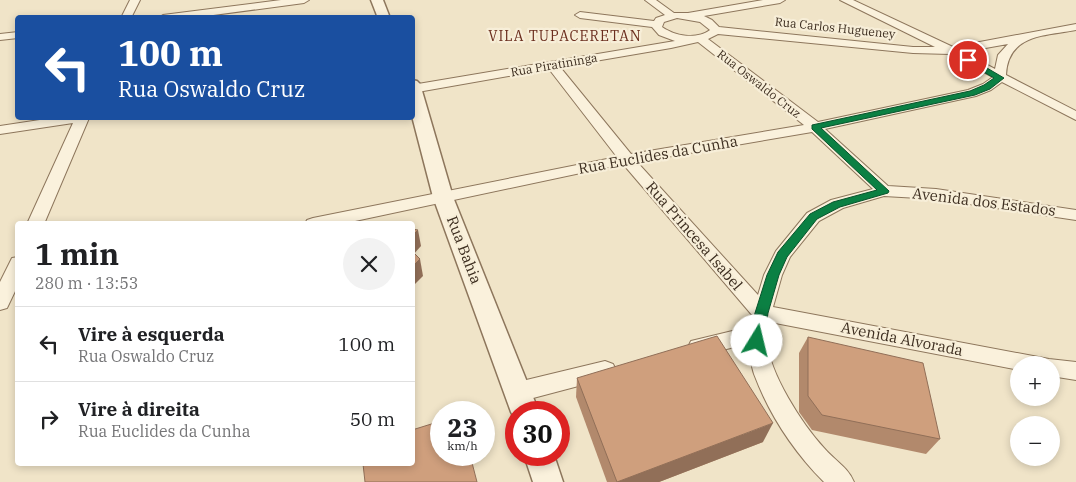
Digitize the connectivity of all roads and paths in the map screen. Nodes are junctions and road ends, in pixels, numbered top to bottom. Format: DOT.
graph roads {
  1 [pos="135,0"];
  2 [pos="304,0"];
  3 [pos="377,0"];
  4 [pos="650,0"];
  5 [pos="780,0"];
  6 [pos="845,0"];
  7 [pos="128,15"];
  8 [pos="186,15"];
  9 [pos="383,15"];
  10 [pos="580,15"];
  11 [pos="672,16"];
  12 [pos="688,16"];
  13 [pos="657,24"];
  14 [pos="1076,27"];
  15 [pos="715,30"];
  16 [pos="15,35"];
  17 [pos="0,37"];
  18 [pos="1024,37"];
  19 [pos="697,39"];
  20 [pos="952,51"];
  21 [pos="552,65"];
  22 [pos="1000,78"];
  23 [pos="415,87"];
  24 [pos="415,94"];
  25 [pos="1076,116"];
  26 [pos="63,120"];
  27 [pos="81,120"];
  28 [pos="815,127"];
  29 [pos="0,130"];
  30 [pos="627,159"];
  31 [pos="884,191"];
  32 [pos="443,197"];
  33 [pos="1076,215"];
  34 [pos="36,221"];
  35 [pos="327,221"];
  36 [pos="15,270"];
  37 [pos="6,291"];
  38 [pos="760,323"];
  39 [pos="682,352"];
  40 [pos="1010,360"];
  41 [pos="624,366"];
  42 [pos="1060,369"];
  43 [pos="1076,372"];
  44 [pos="522,401"];
  45 [pos="525,401"];
  46 [pos="543,466"];
  47 [pos="548,482"];
  48 [pos="841,482"];
  1 -- 7 [label="street"];
  2 -- 8 [label="street"];
  3 -- 9 [label="street"];
  4 -- 11 [label="street"];
  5 -- 12 [label="street"];
  6 -- 20 [label="street"];
  10 -- 13 [label="street"];
  11 -- 12 [label="street"];
  11 -- 13 [label="street"];
  12 -- 15 [label="street"];
  13 -- 19 [label="street"];
  14 -- 18 [label="street, Rua Carlos Hugueney"];
  15 -- 19 [label="street, Rua Piratininga"];
  15 -- 20 [label="street, Rua Carlos Hugueney"];
  16 -- 17 [label="street"];
  18 -- 20 [label="street, Rua Carlos Hugueney"];
  18 -- 22 [label="street"];
  19 -- 21 [label="street, Rua Piratininga"];
  19 -- 28 [label="street, Rua Oswaldo Cruz"];
  20 -- 22 [label="street"];
  21 -- 23 [label="street, Rua Piratininga"];
  21 -- 30 [label="street, Rua Princesa Isabel"];
  22 -- 25 [label="street"];
  22 -- 28 [label="street, Rua Euclides da Cunha"];
  24 -- 32 [label="street, Rua Bahia"];
  26 -- 29 [label="street"];
  27 -- 34 [label="street"];
  28 -- 30 [label="street, Rua Euclides da Cunha"];
  28 -- 31 [label="street, Rua Oswaldo Cruz"];
  30 -- 32 [label="street, Rua Euclides da Cunha"];
  30 -- 38 [label="street, Rua Princesa Isabel"];
  31 -- 33 [label="street, Avenida dos Estados"];
  31 -- 38 [label="street, Avenida dos Estados"];
  32 -- 35 [label="street, Rua Euclides da Cunha"];
  32 -- 44 [label="street, Rua Bahia"];
  36 -- 37 [label="street"];
  38 -- 39 [label="street, Avenida Alvorada"];
  38 -- 40 [label="street, Avenida Alvorada"];
  38 -- 48 [label="street, Avenida dos Estados"];
  41 -- 45 [label="street"];
  42 -- 43 [label="street"];
  46 -- 47 [label="street"];
}
